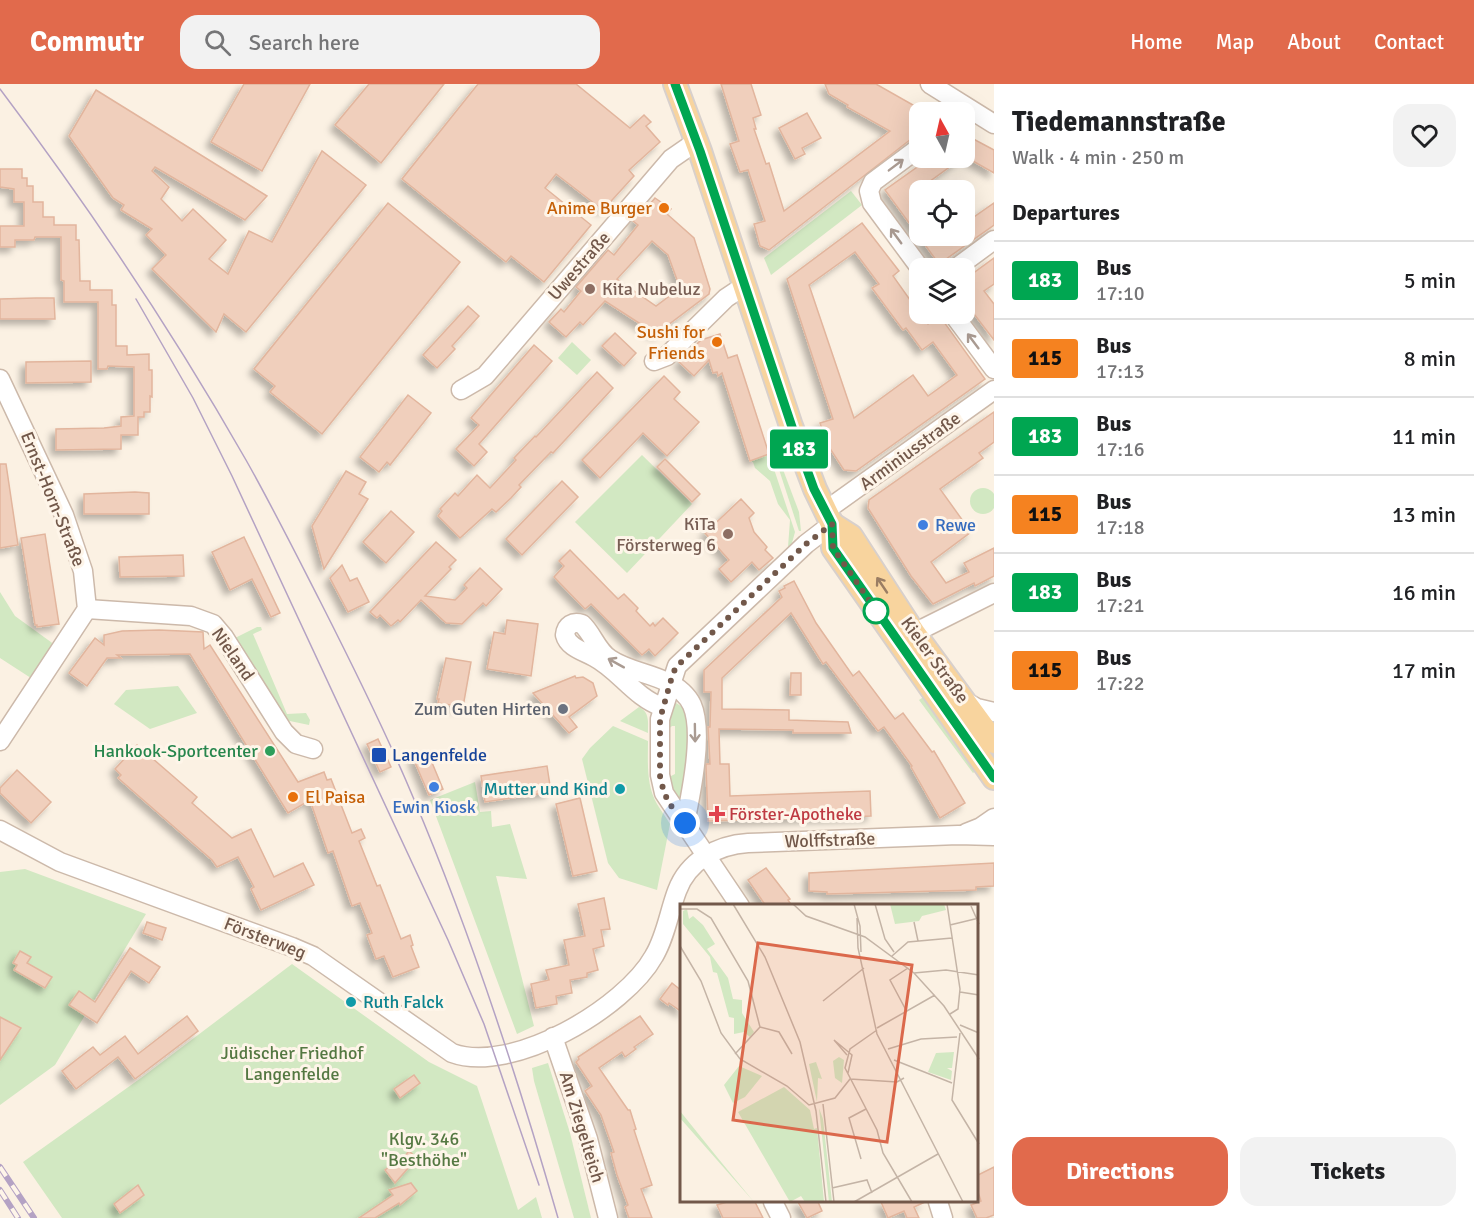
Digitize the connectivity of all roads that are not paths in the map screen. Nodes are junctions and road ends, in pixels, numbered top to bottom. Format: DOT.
graph roads {
  1 [pos="675,84"];
  2 [pos="930,84"];
  3 [pos="954,102"];
  4 [pos="975,115"];
  5 [pos="994,124"];
  6 [pos="697,141"];
  7 [pos="909,155"];
  8 [pos="994,240"];
  9 [pos="913,258"];
  10 [pos="970,258"];
  11 [pos="744,286"];
  12 [pos="960,324"];
  13 [pos="654,361"];
  14 [pos="994,369"];
  15 [pos="0,379"];
  16 [pos="461,390"];
  17 [pos="994,390"];
  18 [pos="828,518"];
  19 [pos="994,593"];
  20 [pos="87,609"];
  21 [pos="914,633"];
  22 [pos="671,683"];
  23 [pos="963,700"];
  24 [pos="662,707"];
  25 [pos="994,712"];
  26 [pos="0,741"];
  27 [pos="994,742"];
  28 [pos="313,749"];
  29 [pos="994,778"];
  30 [pos="994,818"];
  31 [pos="685,823"];
  32 [pos="0,830"];
  33 [pos="958,835"];
  34 [pos="994,836"];
  35 [pos="705,856"];
  36 [pos="739,904"];
  37 [pos="554,1037"];
  38 [pos="774,1203"];
  39 [pos="938,1203"];
  40 [pos="608,1218"];
  41 [pos="782,1218"];
  42 [pos="943,1218"];
  1 -- 6 [label="main road, Kieler Straße"];
  2 -- 3 [label="street"];
  4 -- 5 [label="street"];
  6 -- 11 [label="main road, Kieler Straße"];
  6 -- 16 [label="street, Uwestraße"];
  9 -- 7 [label="street, one-way"];
  8 -- 10 [label="street"];
  11 -- 13 [label="street"];
  11 -- 18 [label="main road, Kieler Straße"];
  14 -- 12 [label="street, one-way"];
  15 -- 20 [label="street, Ernst-Horn-Straße"];
  17 -- 18 [label="street, Arminiusstraße"];
  21 -- 18 [label="main road, Kieler Straße, one-way"];
  18 -- 22 [label="street"];
  18 -- 29 [label="main road, Kieler Straße"];
  19 -- 21 [label="street"];
  20 -- 26 [label="street"];
  20 -- 28 [label="street, Nieland"];
  21 -- 23 [label="main road, Kieler Straße"];
  22 -- 24 [label="street"];
  22 -- 24 [label="street, one-way"];
  22 -- 31 [label="street, one-way"];
  23 -- 25 [label="street"];
  23 -- 27 [label="main road, Kieler Straße"];
  24 -- 31 [label="street"];
  30 -- 33 [label="street, Wolffstraße"];
  31 -- 35 [label="street"];
  32 -- 37 [label="street, Försterweg"];
  33 -- 34 [label="street, Wolffstraße"];
  33 -- 35 [label="street, Wolffstraße"];
  35 -- 36 [label="street"];
  35 -- 37 [label="street, Försterweg"];
  37 -- 40 [label="street, Am Ziegelteich"];
  38 -- 41 [label="street"];
  39 -- 42 [label="street"];
}
